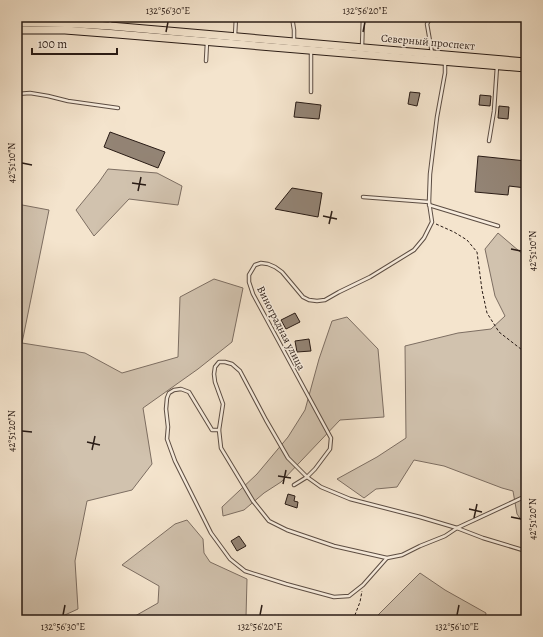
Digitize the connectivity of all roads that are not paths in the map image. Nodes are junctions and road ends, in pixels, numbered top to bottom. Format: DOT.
graph roads {
  1 [pos="110,17"];
  2 [pos="236,17"];
  3 [pos="292,17"];
  4 [pos="363,17"];
  5 [pos="431,17"];
  6 [pos="17,23"];
  7 [pos="110,26"];
  8 [pos="17,30"];
  9 [pos="234,36"];
  10 [pos="207,42"];
  11 [pos="294,42"];
  12 [pos="362,48"];
  13 [pos="311,50"];
  14 [pos="432,53"];
  15 [pos="206,61"];
  16 [pos="445,62"];
  17 [pos="526,62"];
  18 [pos="497,66"];
  19 [pos="526,68"];
  20 [pos="311,92"];
  21 [pos="17,94"];
  22 [pos="118,108"];
  23 [pos="489,141"];
  24 [pos="363,197"];
  25 [pos="429,203"];
  26 [pos="498,226"];
  27 [pos="219,430"];
  28 [pos="307,477"];
  29 [pos="294,485"];
  30 [pos="526,496"];
  31 [pos="457,528"];
  32 [pos="526,550"];
  33 [pos="387,558"];
  1 -- 7 [label="lane"];
  2 -- 9 [label="lane"];
  3 -- 11 [label="lane"];
  4 -- 12 [label="lane"];
  5 -- 14 [label="lane"];
  6 -- 7 [label="main road, Северный проспект"];
  7 -- 9 [label="main road, Северный проспект"];
  8 -- 10 [label="main road, Северный проспект"];
  9 -- 11 [label="main road, Северный проспект"];
  10 -- 13 [label="main road, Северный проспект"];
  10 -- 15 [label="lane"];
  11 -- 12 [label="main road, Северный проспект"];
  12 -- 14 [label="main road, Северный проспект"];
  13 -- 16 [label="main road, Северный проспект"];
  13 -- 20 [label="lane"];
  14 -- 17 [label="main road, Северный проспект"];
  16 -- 18 [label="main road, Северный проспект"];
  16 -- 25 [label="lane"];
  18 -- 19 [label="main road, Северный проспект"];
  18 -- 23 [label="lane"];
  21 -- 22 [label="lane"];
  24 -- 25 [label="lane"];
  25 -- 26 [label="lane"];
  25 -- 28 [label="lane, Виноградная улица"];
  27 -- 28 [label="lane"];
  27 -- 33 [label="lane"];
  27 -- 33 [label="lane"];
  28 -- 29 [label="lane"];
  28 -- 31 [label="lane"];
  30 -- 31 [label="lane"];
  31 -- 32 [label="lane"];
  31 -- 33 [label="lane"];
}
